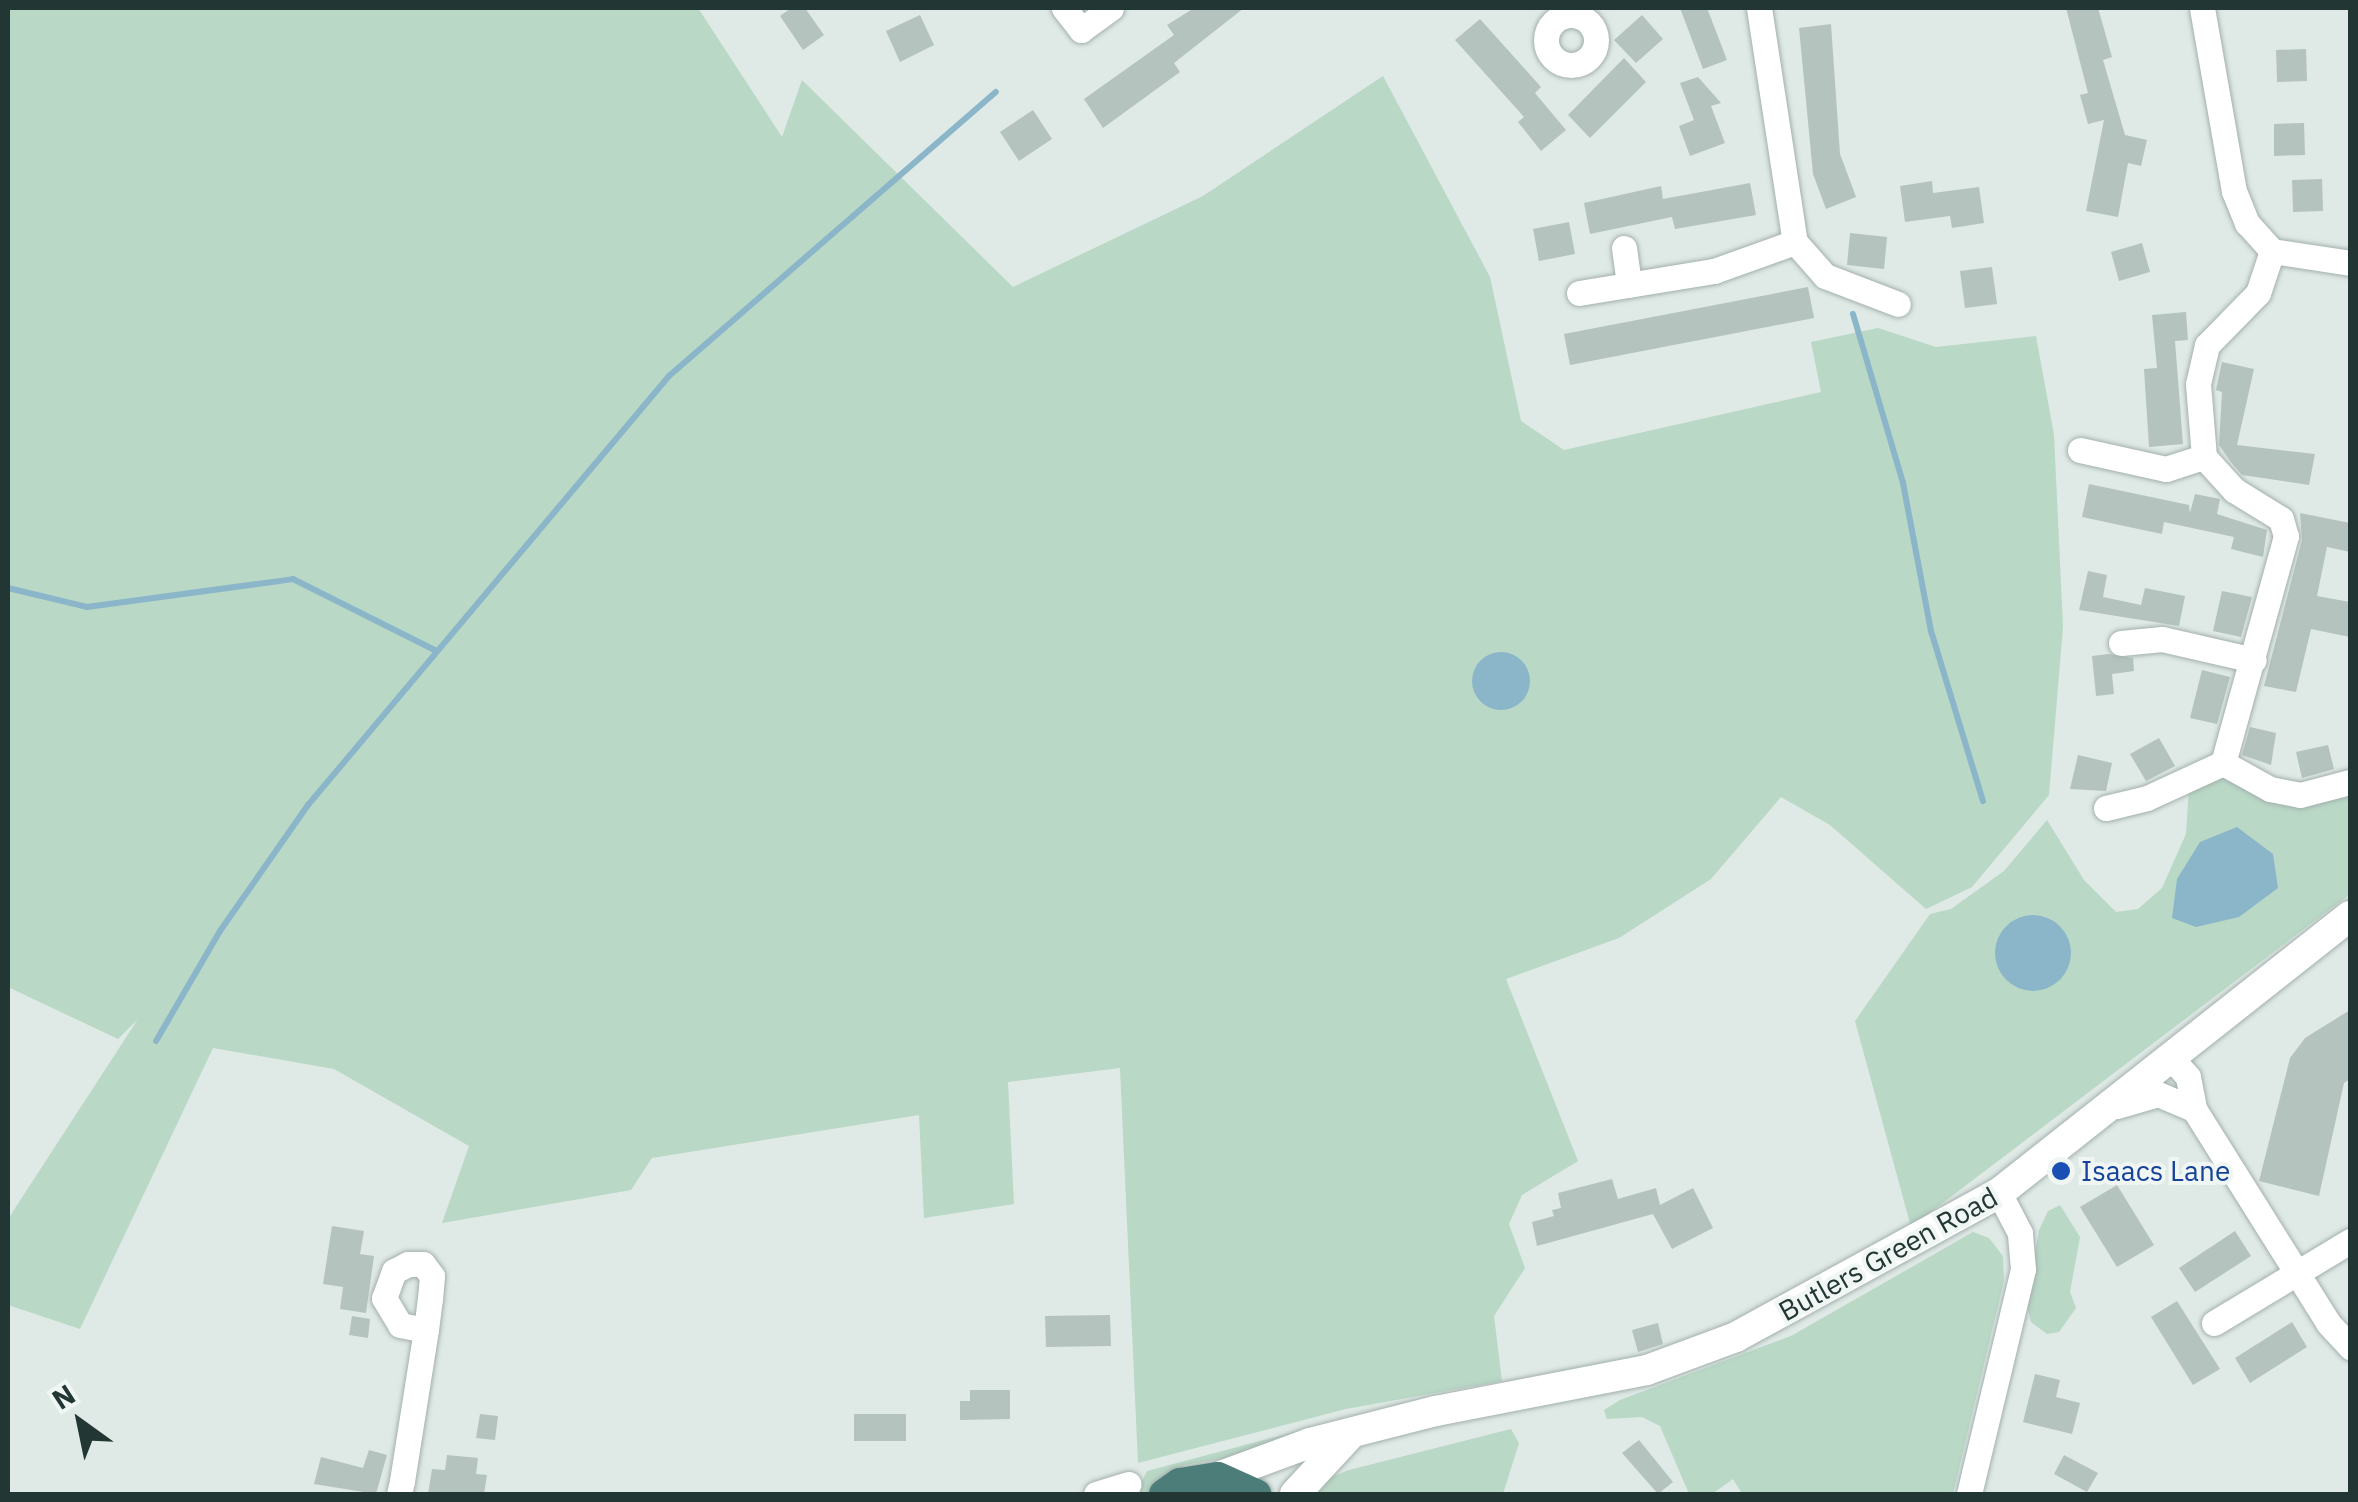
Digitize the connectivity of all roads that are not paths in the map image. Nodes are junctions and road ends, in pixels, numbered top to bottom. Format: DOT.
graph roads {
  1 [pos="1064,8"];
  2 [pos="1112,8"];
  3 [pos="1759,8"];
  4 [pos="2202,8"];
  5 [pos="1795,242"];
  6 [pos="1624,248"];
  7 [pos="2272,251"];
  8 [pos="2350,263"];
  9 [pos="1629,285"];
  10 [pos="1578,294"];
  11 [pos="1898,304"];
  12 [pos="2080,450"];
  13 [pos="2204,456"];
  14 [pos="2122,643"];
  15 [pos="2254,660"];
  16 [pos="2223,763"];
  17 [pos="2350,782"];
  18 [pos="2106,808"];
  19 [pos="2350,916"];
  20 [pos="2172,1059"];
  21 [pos="2194,1109"];
  22 [pos="2108,1111"];
  23 [pos="1999,1194"];
  24 [pos="2350,1241"];
  25 [pos="2296,1274"];
  26 [pos="2214,1323"];
  27 [pos="426,1330"];
  28 [pos="2350,1347"];
  29 [pos="1348,1437"];
  30 [pos="1218,1477"];
  31 [pos="1128,1484"];
  32 [pos="399,1494"];
  33 [pos="1096,1494"];
  34 [pos="1164,1494"];
  35 [pos="1256,1494"];
  36 [pos="1294,1494"];
  37 [pos="1969,1494"];
  1 -- 2 [label="street"];
  3 -- 5 [label="street"];
  4 -- 7 [label="street"];
  5 -- 9 [label="street"];
  5 -- 11 [label="street"];
  6 -- 9 [label="street"];
  7 -- 8 [label="street"];
  7 -- 13 [label="street"];
  9 -- 10 [label="street"];
  12 -- 13 [label="street"];
  13 -- 15 [label="street"];
  14 -- 15 [label="street"];
  15 -- 16 [label="street"];
  16 -- 17 [label="street"];
  16 -- 18 [label="street"];
  19 -- 20 [label="main road, Butlers Green Road"];
  20 -- 21 [label="street"];
  20 -- 22 [label="main road, Butlers Green Road"];
  21 -- 22 [label="street"];
  21 -- 25 [label="street"];
  22 -- 23 [label="main road, Butlers Green Road"];
  23 -- 29 [label="main road, Butlers Green Road"];
  23 -- 37 [label="street"];
  24 -- 25 [label="street"];
  25 -- 26 [label="street"];
  25 -- 28 [label="street"];
  27 -- 32 [label="street"];
  29 -- 30 [label="main road, Butlers Green Road"];
  29 -- 36 [label="main road"];
  30 -- 34 [label="highway"];
  30 -- 35 [label="highway"];
  31 -- 33 [label="street"];
}
